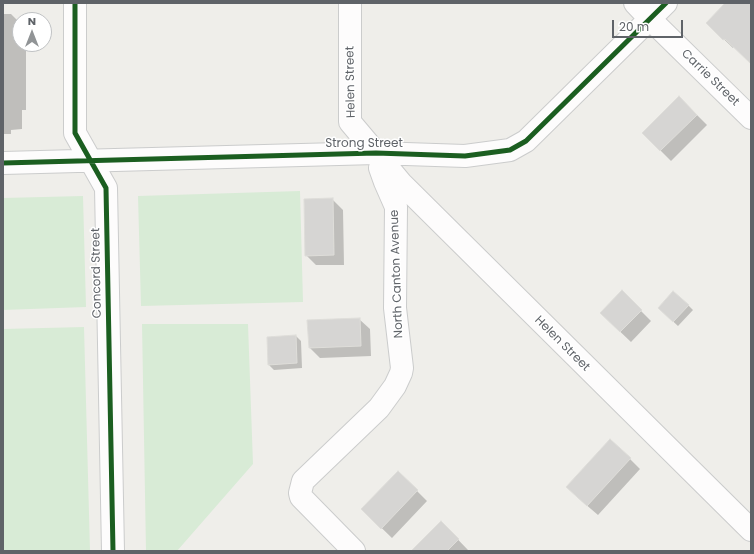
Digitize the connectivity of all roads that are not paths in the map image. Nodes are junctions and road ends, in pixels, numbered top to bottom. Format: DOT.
graph roads {
  1 [pos="75,3"];
  2 [pos="350,3"];
  3 [pos="666,3"];
  4 [pos="643,11"];
  5 [pos="751,118"];
  6 [pos="377,153"];
  7 [pos="90,161"];
  8 [pos="3,163"];
  9 [pos="751,530"];
  10 [pos="113,551"];
  11 [pos="354,551"];
  1 -- 7 [label="street, Concord Street"];
  2 -- 6 [label="street, Helen Street"];
  3 -- 4 [label="street, Strong Street"];
  4 -- 5 [label="street, Carrie Street"];
  4 -- 6 [label="street, Strong Street"];
  6 -- 7 [label="street, Strong Street"];
  6 -- 9 [label="street, Helen Street"];
  6 -- 11 [label="street, North Canton Avenue"];
  7 -- 8 [label="street, Strong Street"];
  7 -- 10 [label="street, Concord Street"];
}
